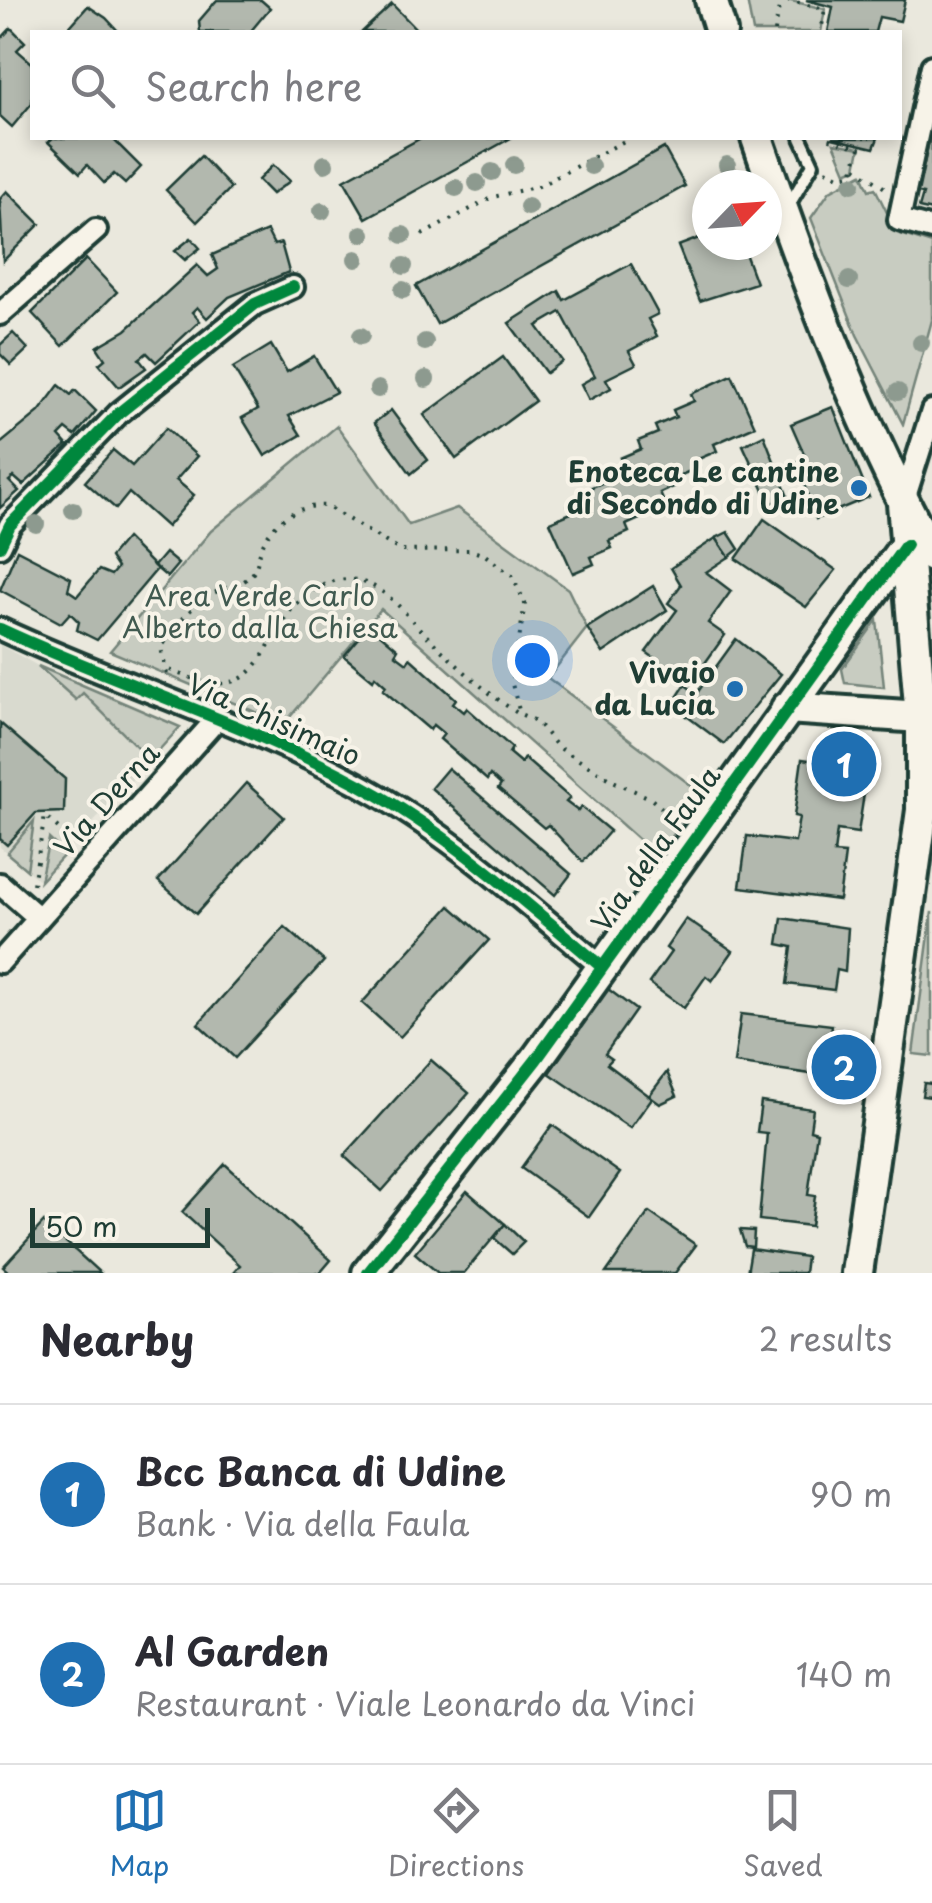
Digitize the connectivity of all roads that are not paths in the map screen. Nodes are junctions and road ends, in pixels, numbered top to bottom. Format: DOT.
graph roads {
  1 [pos="711,0"];
  2 [pos="721,30"];
  3 [pos="932,66"];
  4 [pos="758,140"];
  5 [pos="802,140"];
  6 [pos="783,214"];
  7 [pos="932,229"];
  8 [pos="96,230"];
  9 [pos="293,287"];
  10 [pos="0,314"];
  11 [pos="932,411"];
  12 [pos="903,503"];
  13 [pos="0,546"];
  14 [pos="919,550"];
  15 [pos="0,629"];
  16 [pos="787,708"];
  17 [pos="216,720"];
  18 [pos="925,726"];
  19 [pos="927,801"];
  20 [pos="0,884"];
  21 [pos="39,918"];
  22 [pos="4,950"];
  23 [pos="602,967"];
  24 [pos="368,1273"];
  25 [pos="857,1273"];
  1 -- 2 [label="main road"];
  3 -- 7 [label="street"];
  4 -- 6 [label="main road"];
  5 -- 6 [label="lane"];
  6 -- 12 [label="main road"];
  8 -- 10 [label="street"];
  9 -- 13 [label="street"];
  11 -- 12 [label="street"];
  12 -- 14 [label="main road"];
  14 -- 16 [label="main road, Via della Faula"];
  14 -- 18 [label="main road"];
  15 -- 17 [label="street, Via Chisimaio"];
  16 -- 18 [label="main road"];
  16 -- 23 [label="main road, Via della Faula"];
  17 -- 21 [label="street, Via Derna"];
  17 -- 23 [label="street, Via Chisimaio"];
  18 -- 19 [label="main road"];
  19 -- 25 [label="main road"];
  20 -- 21 [label="street"];
  21 -- 22 [label="street, Via Derna"];
  23 -- 24 [label="main road, Via della Faula"];
}
